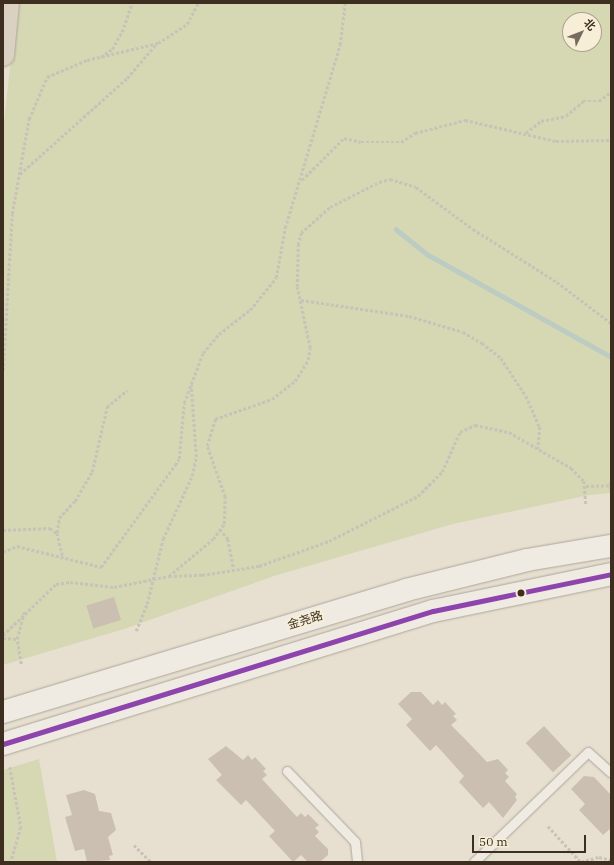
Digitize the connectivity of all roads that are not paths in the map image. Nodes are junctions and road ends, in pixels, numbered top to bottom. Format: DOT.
graph roads {
  1 [pos="8,3"];
  2 [pos="3,55"];
  3 [pos="611,546"];
  4 [pos="611,574"];
  5 [pos="3,712"];
  6 [pos="7,742"];
  7 [pos="287,771"];
  8 [pos="611,773"];
  9 [pos="357,862"];
  10 [pos="474,862"];
  1 -- 2 [label="highway"];
  3 -- 5 [label="main road, 金尧路"];
  4 -- 6 [label="main road"];
  7 -- 9 [label="lane"];
  8 -- 10 [label="lane"];
}
